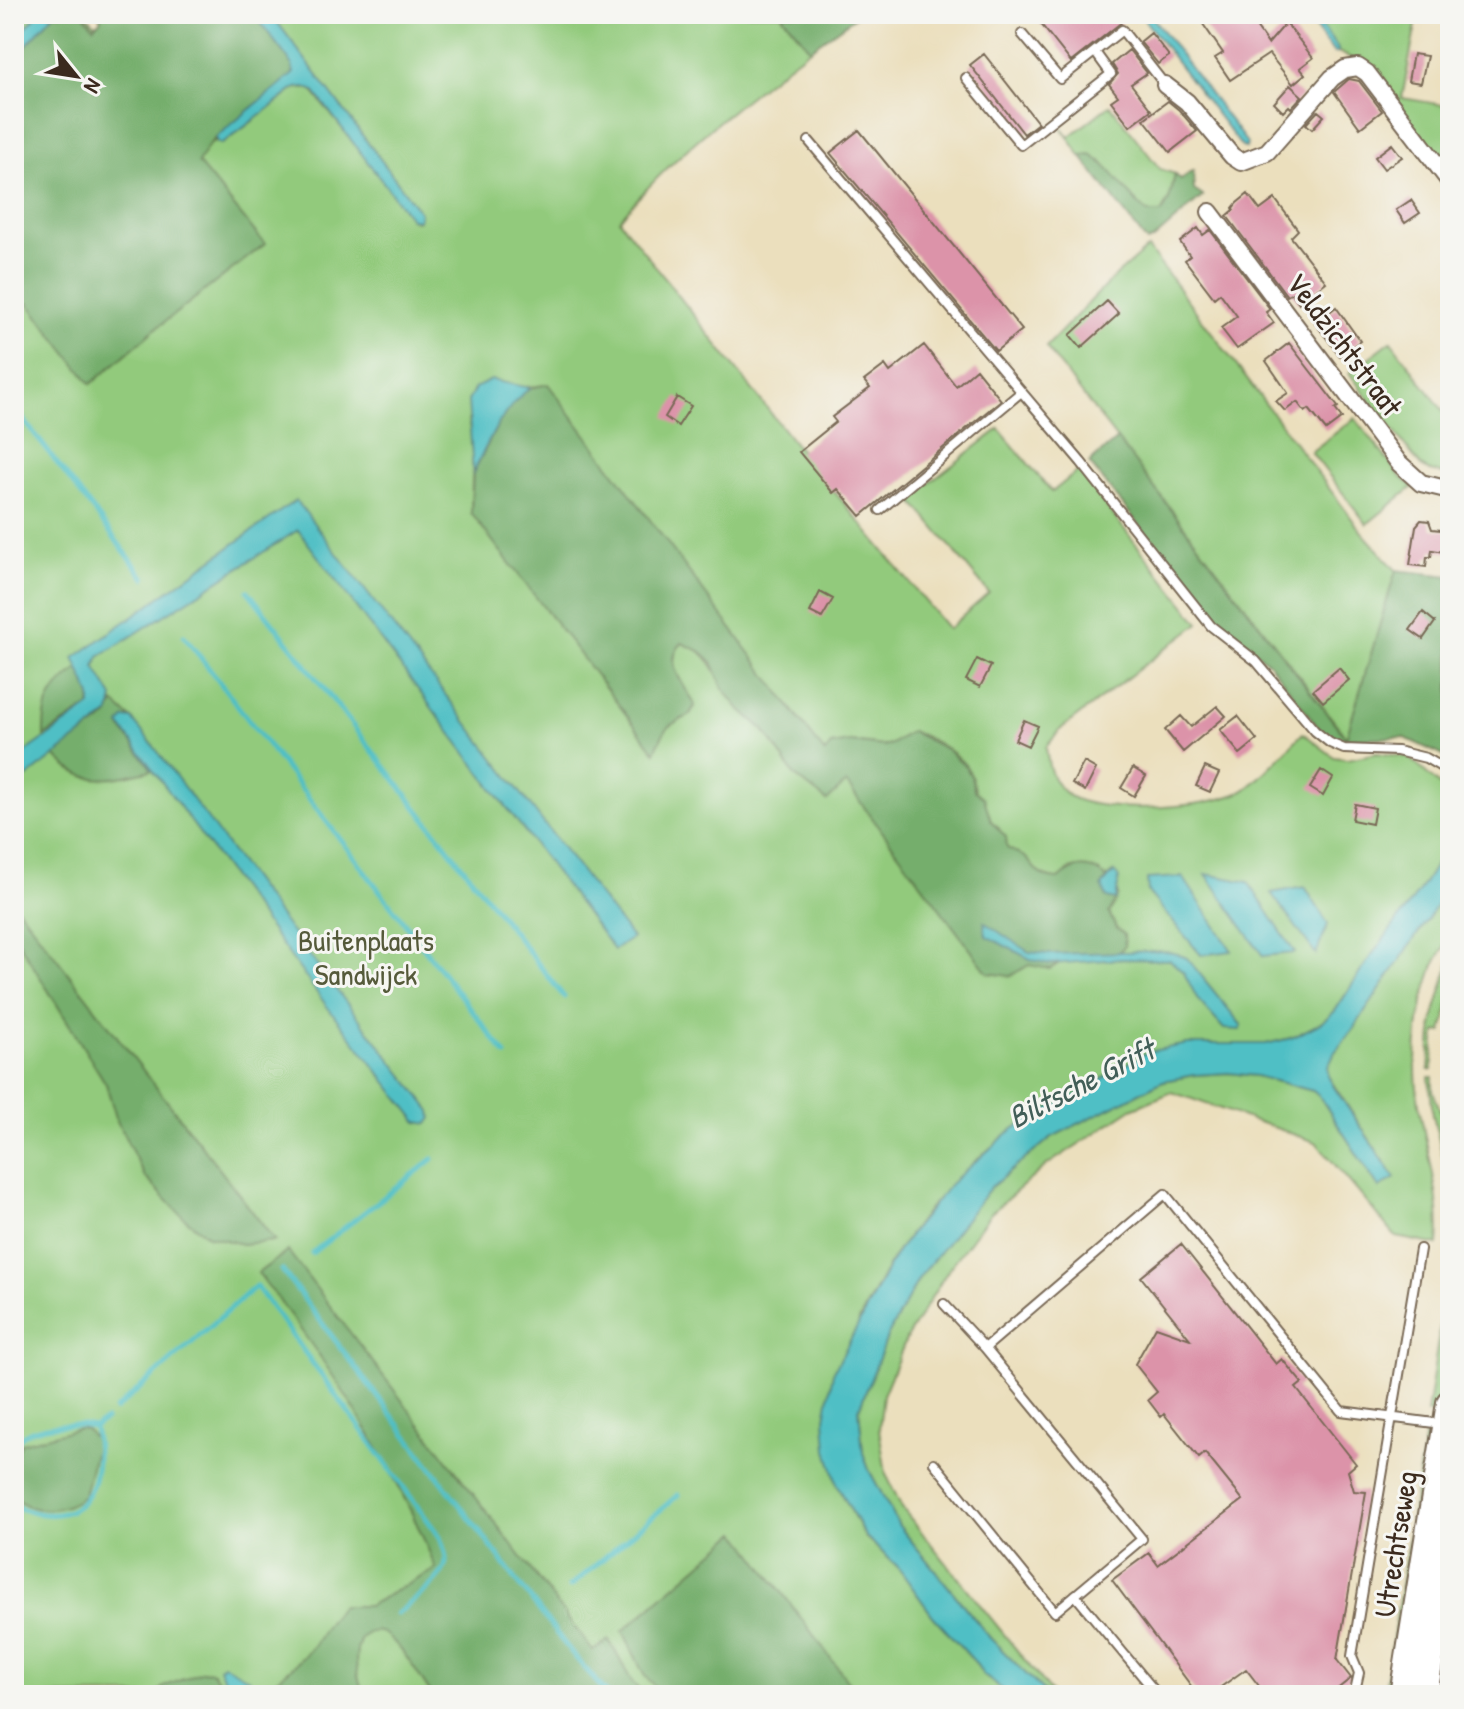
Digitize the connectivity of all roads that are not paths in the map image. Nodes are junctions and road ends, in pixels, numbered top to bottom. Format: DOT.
graph roads {
  1 [pos="1022,34"];
  2 [pos="1095,52"];
  3 [pos="966,78"];
  4 [pos="1165,85"];
  5 [pos="809,141"];
  6 [pos="1450,182"];
  7 [pos="1210,212"];
  8 [pos="1020,393"];
  9 [pos="1450,490"];
  10 [pos="880,510"];
  11 [pos="1450,772"];
  12 [pos="1420,1249"];
  13 [pos="944,1304"];
  14 [pos="985,1348"];
  15 [pos="1448,1414"];
  16 [pos="1391,1418"];
  17 [pos="934,1463"];
  18 [pos="1450,1533"];
  19 [pos="1075,1595"];
  20 [pos="1443,1611"];
  21 [pos="1158,1695"];
  22 [pos="1354,1695"];
  23 [pos="1403,1695"];
  24 [pos="1424,1695"];
  1 -- 2 [label="lane"];
  2 -- 3 [label="lane"];
  2 -- 4 [label="lane"];
  4 -- 6 [label="street"];
  5 -- 8 [label="lane"];
  7 -- 9 [label="street, Veldzichtstraat"];
  8 -- 10 [label="lane"];
  8 -- 11 [label="lane"];
  12 -- 16 [label="lane"];
  13 -- 14 [label="lane"];
  14 -- 16 [label="lane"];
  14 -- 19 [label="lane"];
  15 -- 16 [label="lane"];
  15 -- 23 [label="main road, Utrechtseweg"];
  16 -- 22 [label="lane"];
  17 -- 19 [label="lane"];
  18 -- 20 [label="main road, Utrechtseweg"];
  19 -- 21 [label="lane"];
  20 -- 24 [label="main road, Utrechtseweg"];
}
